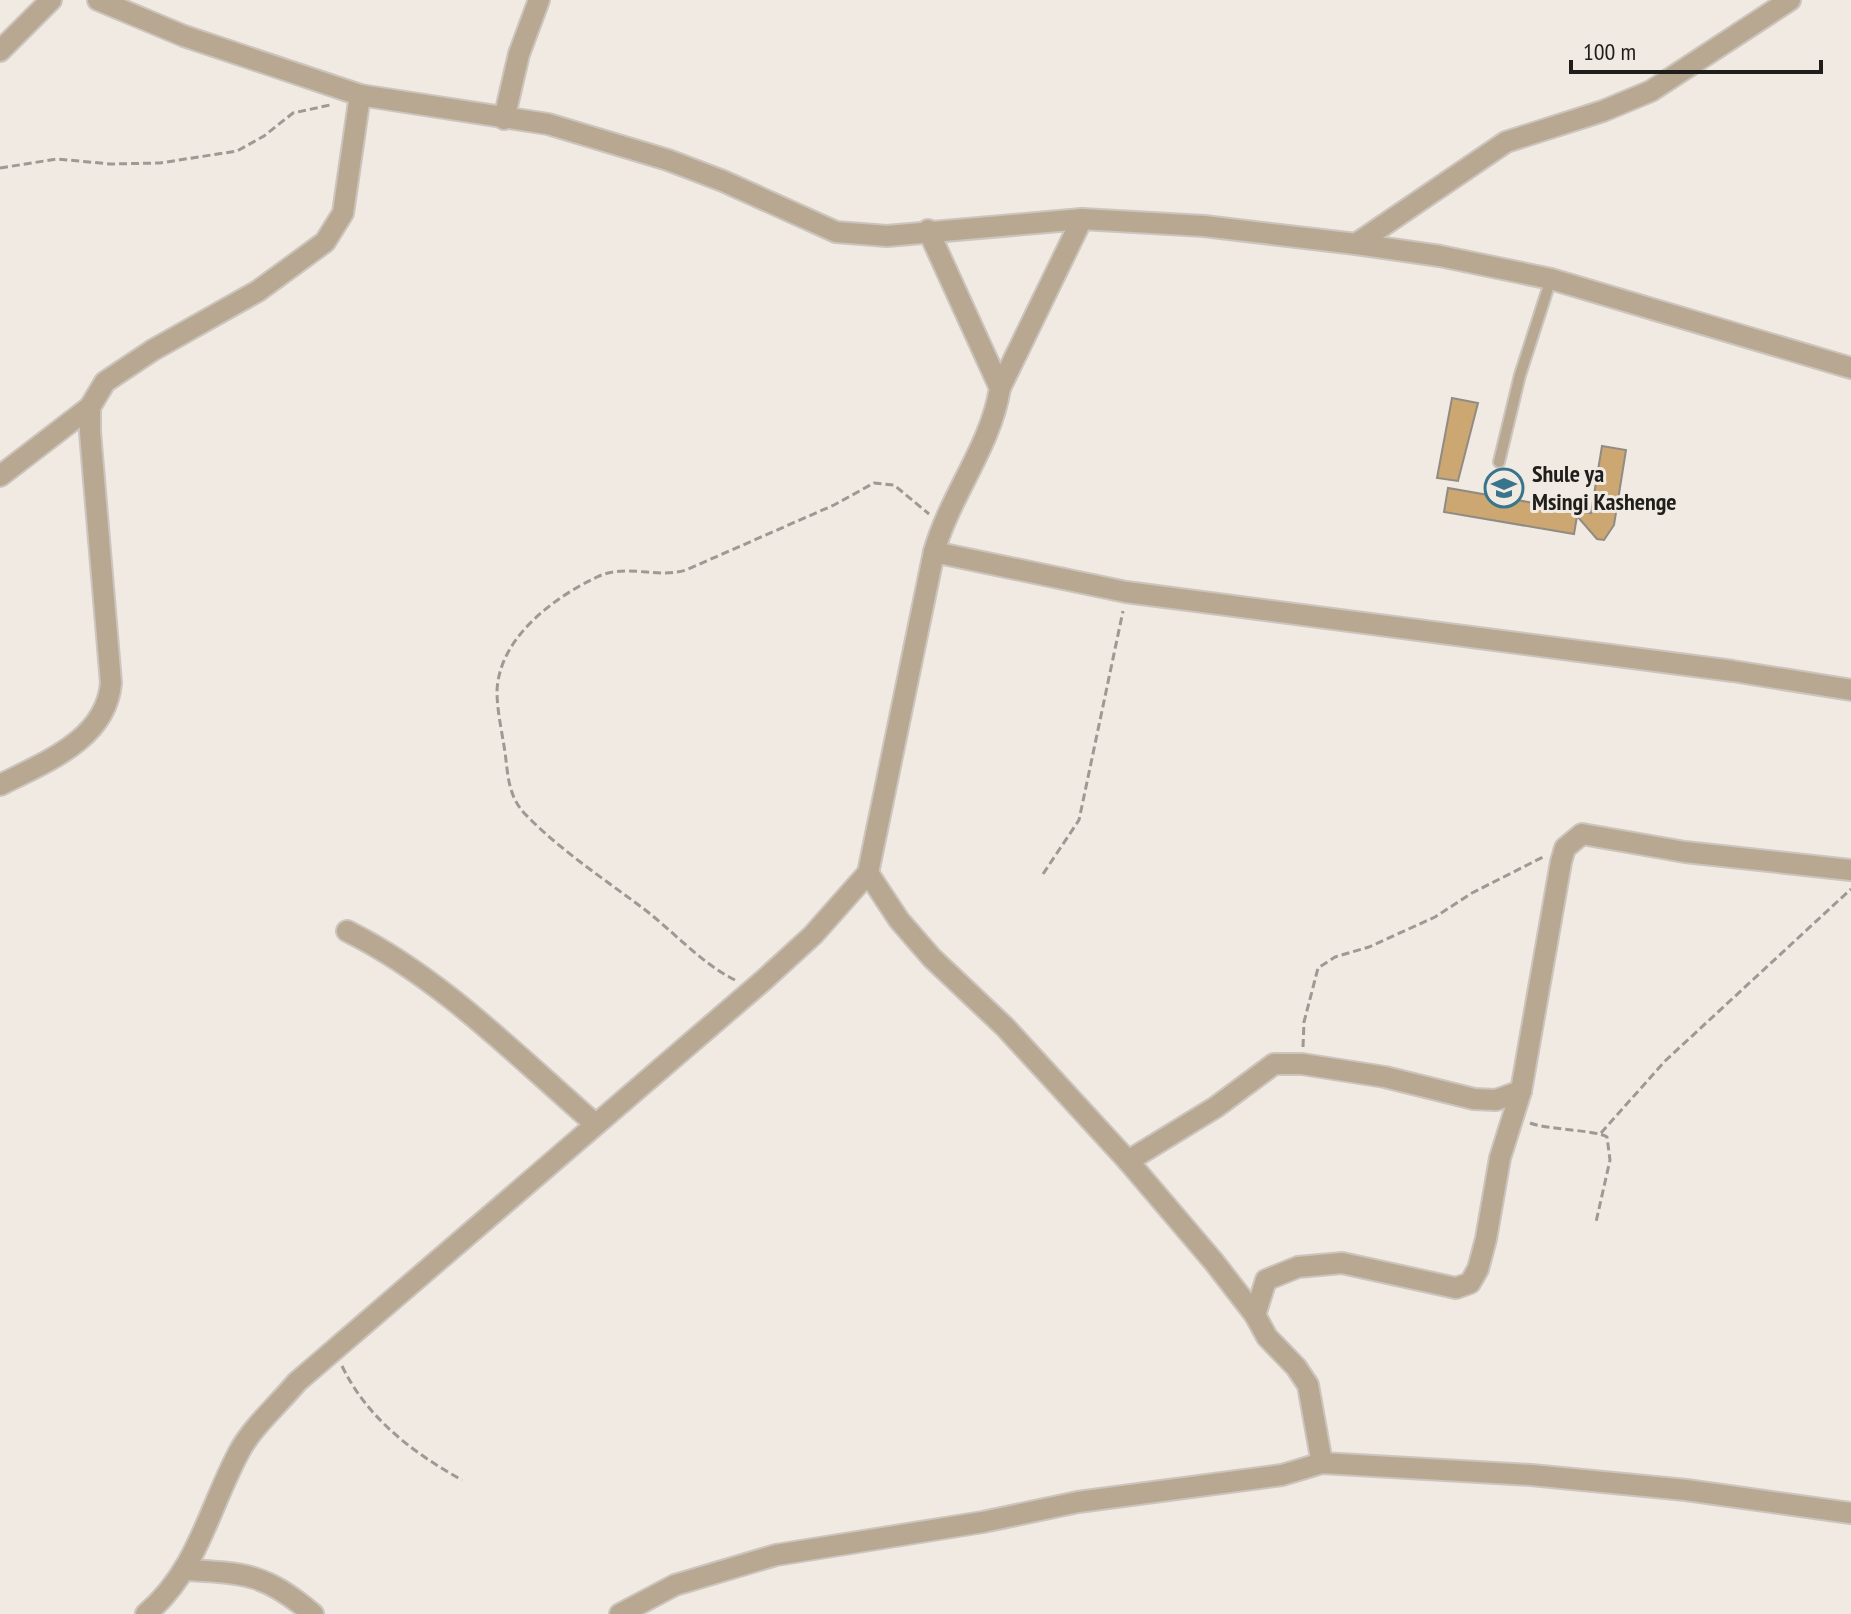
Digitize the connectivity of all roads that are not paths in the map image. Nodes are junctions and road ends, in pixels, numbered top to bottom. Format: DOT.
graph roads {
  1 [pos="51,0"];
  2 [pos="98,0"];
  3 [pos="539,0"];
  4 [pos="1790,0"];
  5 [pos="0,51"];
  6 [pos="354,93"];
  7 [pos="504,119"];
  8 [pos="1082,219"];
  9 [pos="928,230"];
  10 [pos="1356,244"];
  11 [pos="1551,279"];
  12 [pos="1851,368"];
  13 [pos="1000,388"];
  14 [pos="90,407"];
  15 [pos="1499,462"];
  16 [pos="0,476"];
  17 [pos="934,552"];
  18 [pos="1851,690"];
  19 [pos="0,785"];
  20 [pos="1851,870"];
  21 [pos="868,873"];
  22 [pos="347,931"];
  23 [pos="1521,1091"];
  24 [pos="594,1123"];
  25 [pos="1128,1161"];
  26 [pos="1255,1315"];
  27 [pos="1322,1463"];
  28 [pos="1851,1513"];
  29 [pos="186,1570"];
  30 [pos="146,1614"];
  31 [pos="313,1614"];
  32 [pos="620,1614"];
  1 -- 5 [label="street"];
  2 -- 6 [label="street"];
  3 -- 7 [label="street"];
  4 -- 10 [label="street"];
  6 -- 7 [label="street"];
  6 -- 14 [label="street"];
  7 -- 9 [label="street"];
  8 -- 9 [label="street"];
  8 -- 10 [label="street"];
  8 -- 13 [label="street"];
  9 -- 13 [label="street"];
  10 -- 11 [label="street"];
  11 -- 12 [label="street"];
  11 -- 15 [label="lane"];
  13 -- 17 [label="street"];
  14 -- 16 [label="street"];
  14 -- 19 [label="street"];
  17 -- 18 [label="street"];
  17 -- 21 [label="street"];
  20 -- 23 [label="street"];
  21 -- 24 [label="street"];
  21 -- 25 [label="street"];
  22 -- 24 [label="street"];
  23 -- 25 [label="street"];
  23 -- 26 [label="street"];
  24 -- 29 [label="street"];
  25 -- 26 [label="street"];
  26 -- 27 [label="street"];
  27 -- 28 [label="street"];
  27 -- 32 [label="street"];
  29 -- 30 [label="street"];
  29 -- 31 [label="street"];
}
